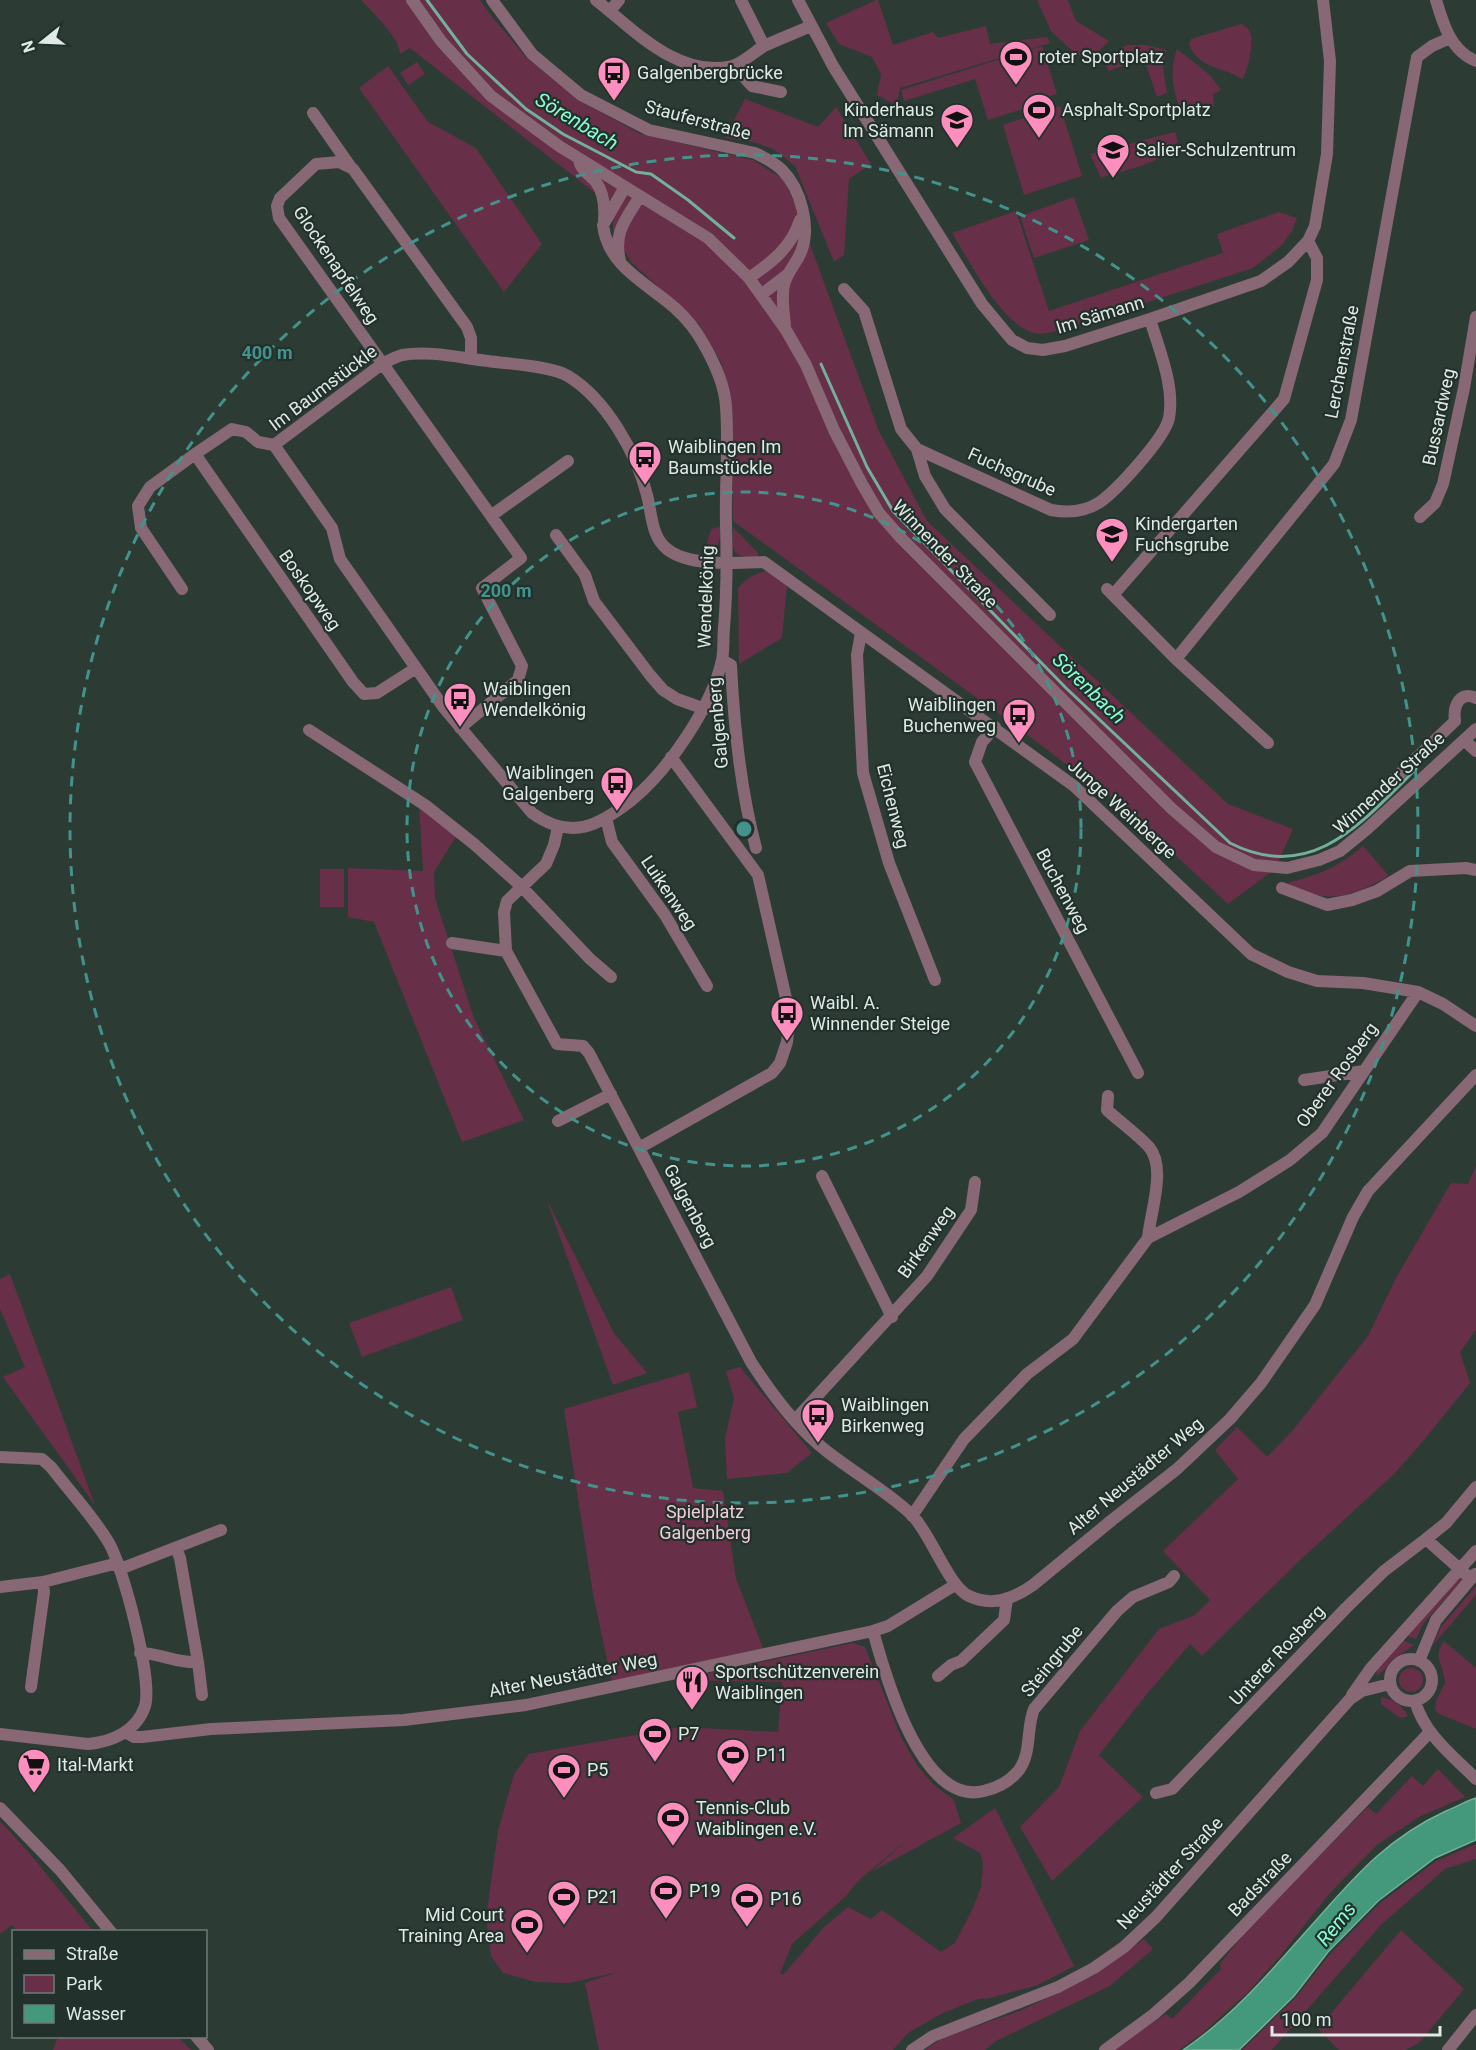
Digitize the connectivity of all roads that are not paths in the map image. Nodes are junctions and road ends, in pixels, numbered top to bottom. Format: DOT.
graph roads {
  1 [pos="412,0"];
  2 [pos="492,0"];
  3 [pos="596,0"];
  4 [pos="618,0"];
  5 [pos="741,0"];
  6 [pos="798,0"];
  7 [pos="1323,0"];
  8 [pos="1436,0"];
  9 [pos="610,11"];
  10 [pos="811,27"];
  11 [pos="1450,39"];
  12 [pos="764,46"];
  13 [pos="1476,62"];
  14 [pos="734,66"];
  15 [pos="782,92"];
  16 [pos="313,113"];
  17 [pos="578,158"];
  18 [pos="352,169"];
  19 [pos="625,187"];
  20 [pos="640,195"];
  21 [pos="802,213"];
  22 [pos="603,225"];
  23 [pos="1308,240"];
  24 [pos="621,265"];
  25 [pos="787,275"];
  26 [pos="749,278"];
  27 [pos="844,289"];
  28 [pos="762,294"];
  29 [pos="1476,318"];
  30 [pos="1150,319"];
  31 [pos="786,330"];
  32 [pos="471,359"];
  33 [pos="382,364"];
  34 [pos="274,445"];
  35 [pos="917,449"];
  36 [pos="195,454"];
  37 [pos="568,461"];
  38 [pos="492,515"];
  39 [pos="1420,517"];
  40 [pos="556,535"];
  41 [pos="728,564"];
  42 [pos="182,589"];
  43 [pos="1050,615"];
  44 [pos="861,633"];
  45 [pos="1176,659"];
  46 [pos="722,660"];
  47 [pos="416,668"];
  48 [pos="1476,698"];
  49 [pos="705,709"];
  50 [pos="460,728"];
  51 [pos="995,728"];
  52 [pos="1476,729"];
  53 [pos="309,730"];
  54 [pos="1464,740"];
  55 [pos="1268,743"];
  56 [pos="1476,751"];
  57 [pos="671,757"];
  58 [pos="1384,789"];
  59 [pos="606,818"];
  60 [pos="750,825"];
  61 [pos="558,828"];
  62 [pos="733,843"];
  63 [pos="756,848"];
  64 [pos="1476,870"];
  65 [pos="521,886"];
  66 [pos="1282,888"];
  67 [pos="452,943"];
  68 [pos="506,951"];
  69 [pos="611,977"];
  70 [pos="934,980"];
  71 [pos="707,986"];
  72 [pos="1418,992"];
  73 [pos="1476,1026"];
  74 [pos="1364,1071"];
  75 [pos="1138,1073"];
  76 [pos="1476,1075"];
  77 [pos="1304,1080"];
  78 [pos="611,1094"];
  79 [pos="1108,1096"];
  80 [pos="558,1121"];
  81 [pos="639,1148"];
  82 [pos="822,1176"];
  83 [pos="975,1182"];
  84 [pos="1148,1238"];
  85 [pos="892,1317"];
  86 [pos="795,1420"];
  87 [pos="0,1457"];
  88 [pos="1476,1486"];
  89 [pos="912,1515"];
  90 [pos="221,1530"];
  91 [pos="1426,1539"];
  92 [pos="176,1548"];
  93 [pos="1476,1551"];
  94 [pos="119,1566"];
  95 [pos="1461,1569"];
  96 [pos="1174,1576"];
  97 [pos="1473,1576"];
  98 [pos="43,1582"];
  99 [pos="955,1585"];
  100 [pos="0,1587"];
  101 [pos="1007,1599"];
  102 [pos="873,1631"];
  103 [pos="140,1653"];
  104 [pos="1419,1661"];
  105 [pos="198,1662"];
  106 [pos="938,1676"];
  107 [pos="1390,1684"];
  108 [pos="32,1687"];
  109 [pos="202,1695"];
  110 [pos="1350,1699"];
  111 [pos="1415,1701"];
  112 [pos="125,1732"];
  113 [pos="1430,1732"];
  114 [pos="0,1734"];
  115 [pos="1472,1774"];
  116 [pos="1156,1793"];
  117 [pos="0,1808"];
  118 [pos="109,1930"];
  119 [pos="1476,2015"];
  120 [pos="197,2038"];
  121 [pos="208,2050"];
  122 [pos="912,2050"];
  123 [pos="1105,2050"];
  124 [pos="1448,2050"];
  1 -- 17 [label="street, Winnender Straße"];
  2 -- 21 [label="street, Stauferstraße"];
  3 -- 9 [label="street"];
  4 -- 9 [label="street"];
  5 -- 12 [label="street"];
  6 -- 10 [label="street, Im Sämann"];
  7 -- 23 [label="street, Im Sämann"];
  8 -- 11 [label="street"];
  9 -- 14 [label="street"];
  10 -- 12 [label="street"];
  10 -- 30 [label="street, Im Sämann"];
  11 -- 13 [label="street"];
  11 -- 45 [label="street, Lerchenstraße"];
  12 -- 14 [label="street"];
  14 -- 15 [label="street"];
  16 -- 18 [label="street"];
  17 -- 19 [label="street, Winnender Straße"];
  17 -- 22 [label="street, Wendelkönig"];
  18 -- 32 [label="street"];
  18 -- 33 [label="street, Glockenapfelweg"];
  19 -- 20 [label="street, Winnender Straße"];
  19 -- 22 [label="street"];
  20 -- 24 [label="street"];
  20 -- 26 [label="street, Winnender Straße"];
  21 -- 25 [label="street, Stauferstraße"];
  21 -- 26 [label="street"];
  22 -- 24 [label="street, Wendelkönig"];
  23 -- 30 [label="street, Im Sämann"];
  23 -- 45 [label="street"];
  24 -- 41 [label="street, Wendelkönig"];
  25 -- 28 [label="street, Stauferstraße"];
  25 -- 31 [label="street, Stauferstraße"];
  26 -- 28 [label="street, Winnender Straße"];
  27 -- 35 [label="street"];
  28 -- 31 [label="street, Winnender Straße"];
  29 -- 39 [label="street, Bussardweg"];
  30 -- 35 [label="street, Fuchsgrube"];
  31 -- 54 [label="street, Winnender Straße"];
  32 -- 33 [label="street, Im Baumstückle"];
  32 -- 41 [label="street, Im Baumstückle"];
  33 -- 34 [label="street, Im Baumstückle"];
  33 -- 38 [label="street"];
  34 -- 36 [label="street"];
  34 -- 47 [label="street, Im Baumstückle"];
  35 -- 43 [label="street"];
  36 -- 42 [label="street"];
  36 -- 47 [label="street, Boskopweg"];
  37 -- 38 [label="street"];
  38 -- 50 [label="street"];
  40 -- 49 [label="street"];
  41 -- 44 [label="street, Junge Weinberge"];
  41 -- 46 [label="street, Wendelkönig"];
  44 -- 51 [label="street, Junge Weinberge"];
  44 -- 70 [label="street, Eichenweg"];
  45 -- 55 [label="street"];
  46 -- 49 [label="street, Wendelkönig"];
  46 -- 60 [label="street, Galgenberg"];
  47 -- 50 [label="street, Im Baumstückle"];
  48 -- 58 [label="street"];
  49 -- 57 [label="street, Wendelkönig"];
  50 -- 61 [label="street"];
  51 -- 72 [label="street, Junge Weinberge"];
  51 -- 75 [label="street, Buchenweg"];
  52 -- 54 [label="street, Winnender Straße"];
  53 -- 65 [label="street"];
  54 -- 56 [label="street"];
  57 -- 59 [label="street, Wendelkönig"];
  57 -- 62 [label="street, Galgenberg"];
  59 -- 61 [label="street, Wendelkönig"];
  59 -- 71 [label="street, Luikenweg"];
  60 -- 62 [label="street"];
  60 -- 63 [label="street, Galgenberg"];
  61 -- 65 [label="street"];
  62 -- 81 [label="street, Galgenberg"];
  64 -- 66 [label="street"];
  65 -- 68 [label="street"];
  65 -- 69 [label="street"];
  67 -- 68 [label="street"];
  68 -- 78 [label="street"];
  72 -- 73 [label="street, Junge Weinberge"];
  72 -- 74 [label="street, Oberer Rosberg"];
  74 -- 77 [label="street"];
  74 -- 84 [label="street, Oberer Rosberg"];
  76 -- 101 [label="street, Alter Neustädter Weg"];
  78 -- 80 [label="street"];
  78 -- 81 [label="street"];
  79 -- 84 [label="street, Oberer Rosberg"];
  81 -- 86 [label="street, Galgenberg"];
  82 -- 85 [label="street, Birkenweg"];
  83 -- 85 [label="street, Birkenweg"];
  84 -- 89 [label="street, Oberer Rosberg"];
  85 -- 86 [label="street, Birkenweg"];
  86 -- 89 [label="street, Galgenberg"];
  87 -- 94 [label="street"];
  88 -- 91 [label="street, Unterer Rosberg"];
  89 -- 99 [label="street, Galgenberg"];
  90 -- 92 [label="street"];
  91 -- 95 [label="street"];
  91 -- 116 [label="street, Unterer Rosberg"];
  92 -- 94 [label="street"];
  92 -- 105 [label="street"];
  93 -- 95 [label="street, Neustädter Straße"];
  94 -- 98 [label="street"];
  94 -- 103 [label="street"];
  95 -- 97 [label="street"];
  95 -- 110 [label="street, Neustädter Straße"];
  96 -- 102 [label="street, Steingrube"];
  97 -- 104 [label="street"];
  98 -- 100 [label="street"];
  98 -- 108 [label="street"];
  99 -- 101 [label="street, Alter Neustädter Weg"];
  99 -- 102 [label="street, Alter Neustädter Weg"];
  101 -- 106 [label="street"];
  102 -- 112 [label="street, Alter Neustädter Weg"];
  103 -- 105 [label="street"];
  103 -- 112 [label="street"];
  104 -- 107 [label="street"];
  104 -- 111 [label="street"];
  105 -- 109 [label="street"];
  107 -- 110 [label="street, Neustädter Straße"];
  107 -- 111 [label="street"];
  110 -- 122 [label="street, Neustädter Straße"];
  111 -- 113 [label="street"];
  112 -- 114 [label="street"];
  113 -- 115 [label="street"];
  113 -- 123 [label="street, Badstraße"];
  117 -- 118 [label="street"];
  119 -- 124 [label="street"];
  120 -- 121 [label="street"];
}
